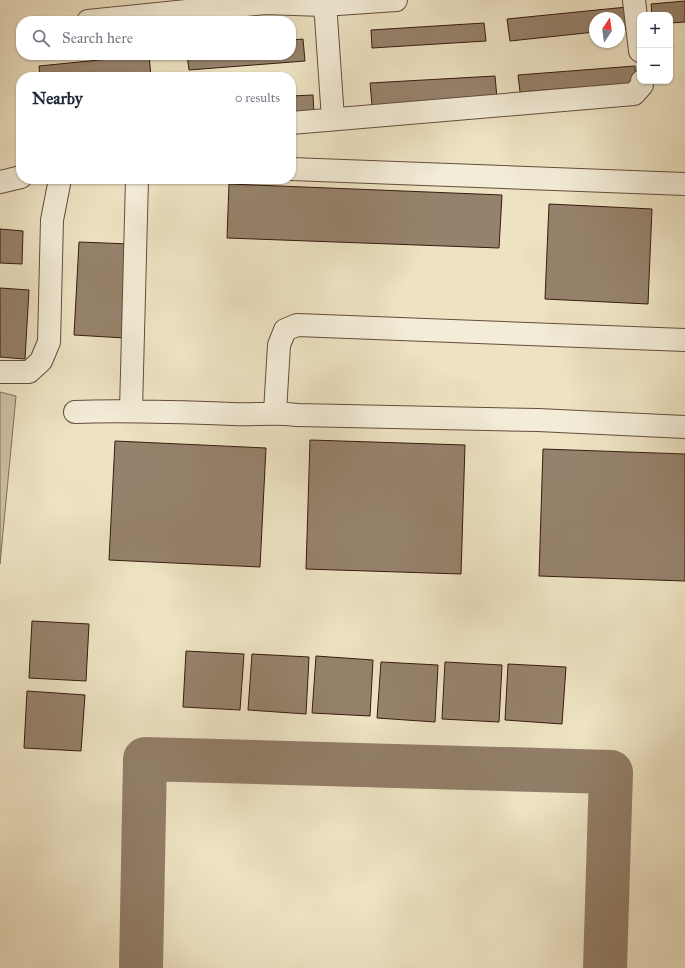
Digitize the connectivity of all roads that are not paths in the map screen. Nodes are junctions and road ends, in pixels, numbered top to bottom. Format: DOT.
graph roads {
  1 [pos="396,0"];
  2 [pos="634,0"];
  3 [pos="322,3"];
  4 [pos="137,16"];
  5 [pos="640,48"];
  6 [pos="642,84"];
  7 [pos="333,119"];
  8 [pos="296,123"];
  9 [pos="296,169"];
  10 [pos="16,178"];
  11 [pos="0,182"];
  12 [pos="59,184"];
  13 [pos="137,184"];
  14 [pos="685,184"];
  15 [pos="685,340"];
  16 [pos="0,372"];
  17 [pos="131,410"];
  18 [pos="75,412"];
  19 [pos="275,412"];
  20 [pos="685,427"];
  1 -- 3 [label="street"];
  2 -- 5 [label="street"];
  3 -- 4 [label="street"];
  3 -- 7 [label="street"];
  6 -- 7 [label="street"];
  7 -- 8 [label="street"];
  9 -- 14 [label="street"];
  10 -- 11 [label="street"];
  12 -- 16 [label="street"];
  13 -- 17 [label="street"];
  15 -- 19 [label="street"];
  17 -- 18 [label="street"];
  17 -- 19 [label="street"];
  19 -- 20 [label="street"];
}
